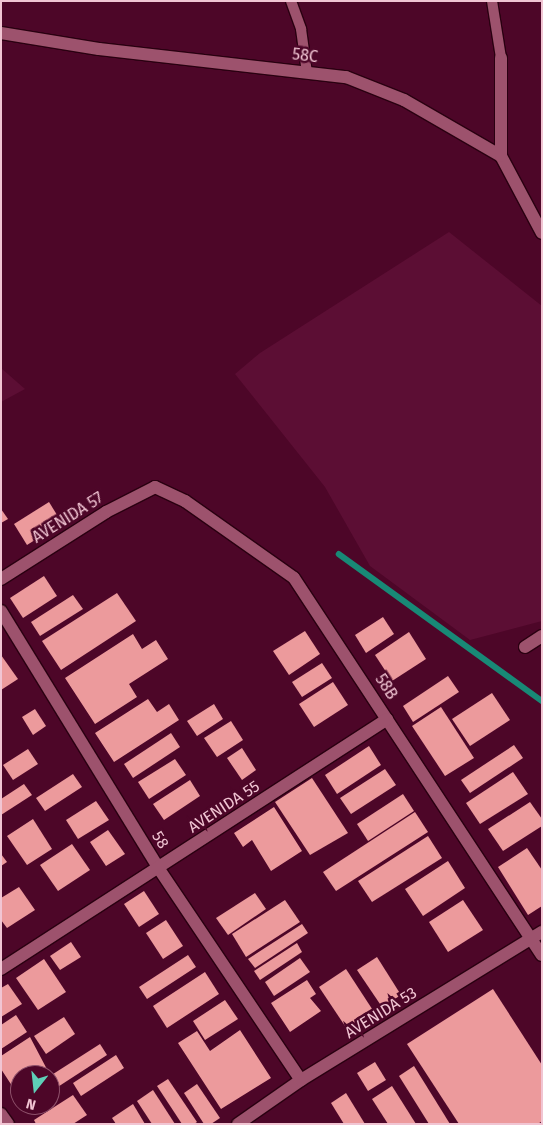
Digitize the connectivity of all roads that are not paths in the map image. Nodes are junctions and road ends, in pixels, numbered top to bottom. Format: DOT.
graph roads {
  1 [pos="291,1"];
  2 [pos="492,1"];
  3 [pos="1,33"];
  4 [pos="501,58"];
  5 [pos="307,73"];
  6 [pos="501,156"];
  7 [pos="542,233"];
  8 [pos="154,487"];
  9 [pos="1,580"];
  10 [pos="1,611"];
  11 [pos="542,636"];
  12 [pos="525,647"];
  13 [pos="387,719"];
  14 [pos="159,870"];
  15 [pos="536,935"];
  16 [pos="542,955"];
  17 [pos="1,969"];
  18 [pos="301,1080"];
  19 [pos="1,1114"];
  20 [pos="8,1124"];
  21 [pos="238,1124"];
  1 -- 5 [label="lane"];
  2 -- 4 [label="lane"];
  3 -- 5 [label="street, 58C"];
  4 -- 6 [label="street"];
  5 -- 6 [label="street, 58C"];
  6 -- 7 [label="street"];
  8 -- 9 [label="street, AVENIDA 57"];
  8 -- 13 [label="street, 58B"];
  10 -- 14 [label="street, 58"];
  11 -- 12 [label="street"];
  13 -- 14 [label="street, AVENIDA 55"];
  13 -- 15 [label="street, 58B"];
  14 -- 17 [label="street, AVENIDA 55"];
  14 -- 18 [label="street, 58"];
  15 -- 16 [label="street, 58B"];
  15 -- 18 [label="street, AVENIDA 53"];
  18 -- 21 [label="street, AVENIDA 53"];
  19 -- 20 [label="street"];
}
